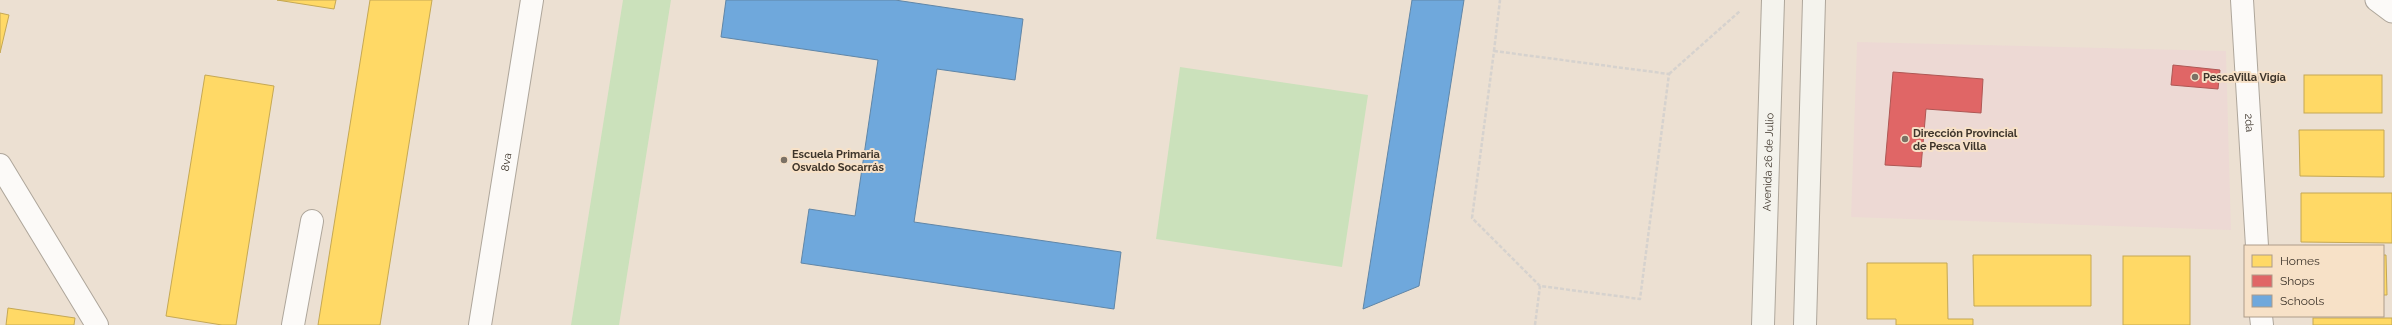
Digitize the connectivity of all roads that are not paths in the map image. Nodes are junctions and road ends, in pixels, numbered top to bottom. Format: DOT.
graph roads {
  1 [pos="532,0"];
  2 [pos="1772,0"];
  3 [pos="1814,0"];
  4 [pos="2242,0"];
  5 [pos="2376,0"];
  6 [pos="2392,12"];
  7 [pos="0,165"];
  8 [pos="312,221"];
  9 [pos="2257,245"];
  10 [pos="97,325"];
  11 [pos="294,325"];
  12 [pos="480,325"];
  13 [pos="1763,325"];
  14 [pos="1805,325"];
  1 -- 12 [label="street, 8va"];
  2 -- 13 [label="main road, Avenida 26 de Julio"];
  3 -- 14 [label="main road"];
  4 -- 9 [label="street, 2da"];
  5 -- 6 [label="lane"];
  7 -- 10 [label="street"];
  8 -- 11 [label="street"];
}
